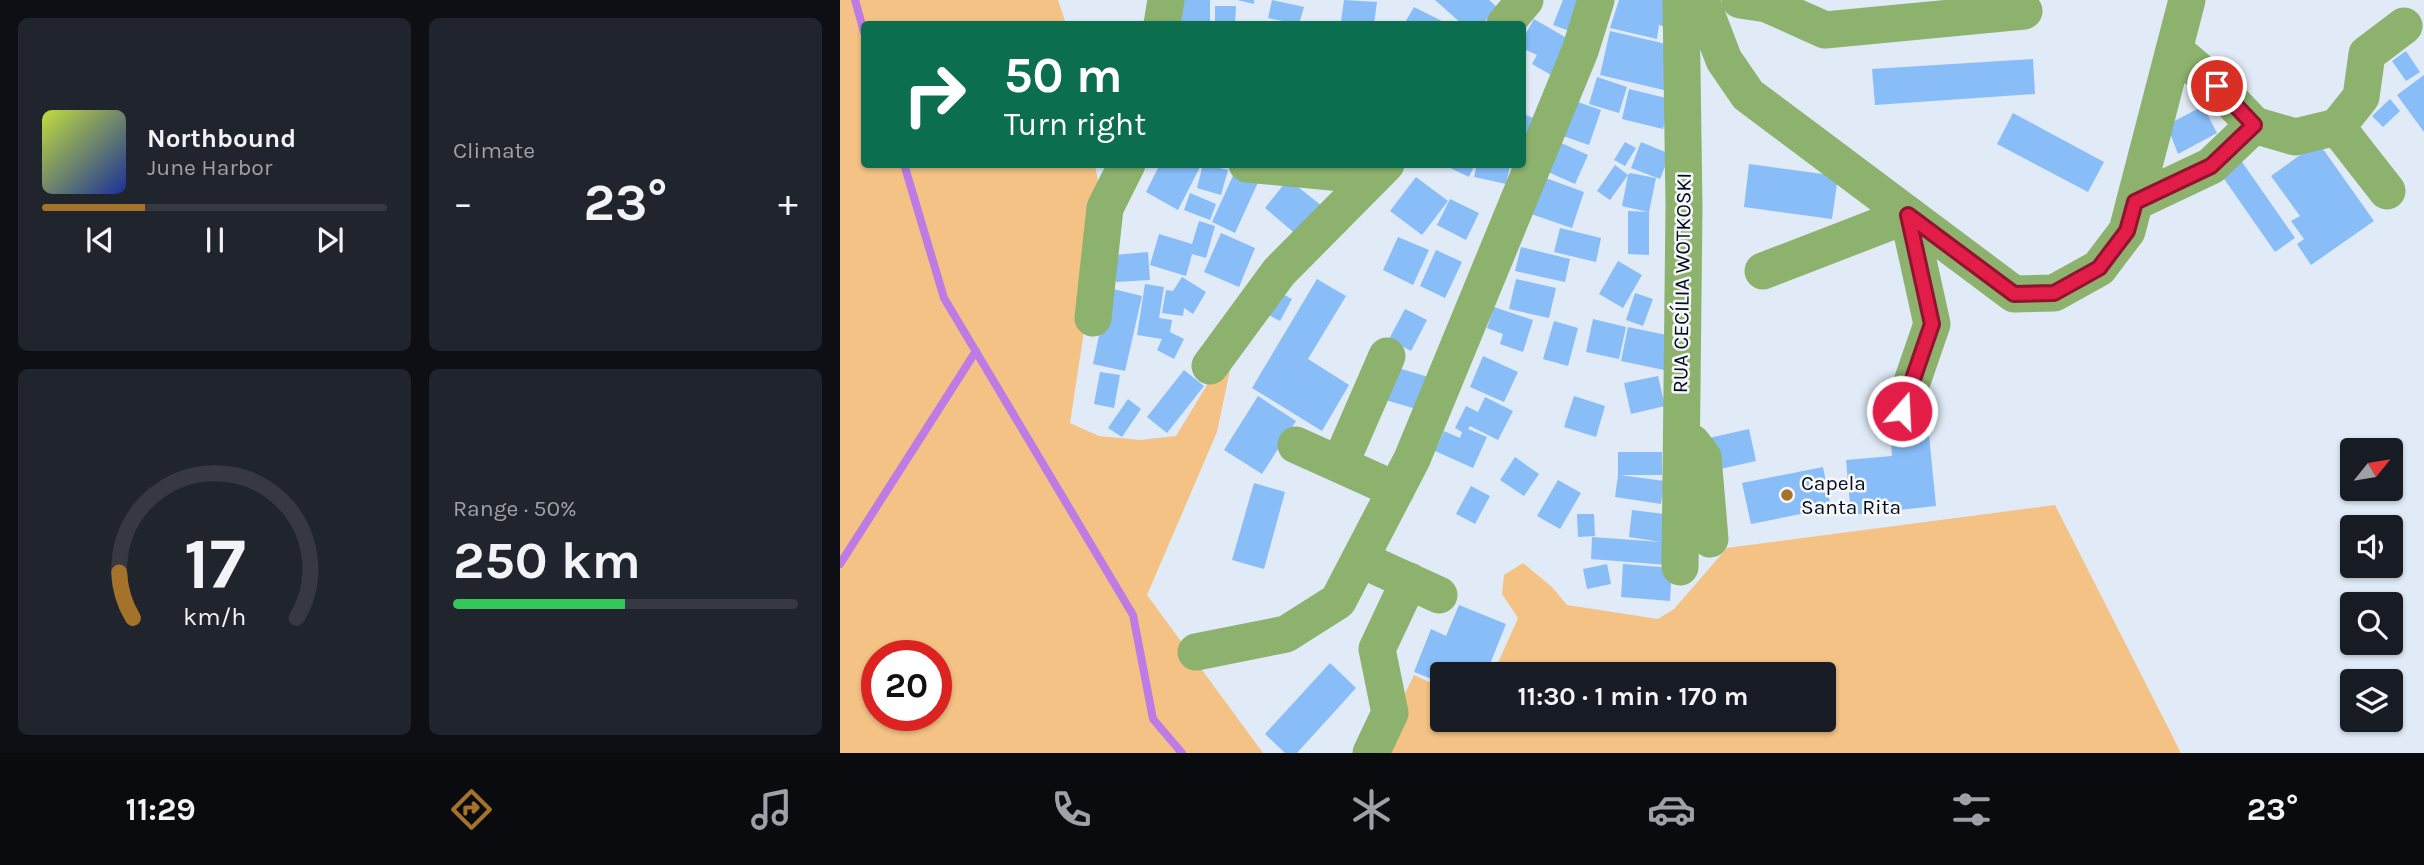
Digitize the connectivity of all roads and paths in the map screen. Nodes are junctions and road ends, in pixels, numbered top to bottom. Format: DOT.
graph roads {
  1 [pos="1166,0"];
  2 [pos="1525,0"];
  3 [pos="1596,0"];
  4 [pos="1681,0"];
  5 [pos="1700,0"];
  6 [pos="1740,0"];
  7 [pos="2187,0"];
  8 [pos="2024,10"];
  9 [pos="1162,21"];
  10 [pos="1508,21"];
  11 [pos="2404,26"];
  12 [pos="2174,50"];
  13 [pos="2254,125"];
  14 [pos="2337,127"];
  15 [pos="1124,168"];
  16 [pos="1336,168"];
  17 [pos="1380,170"];
  18 [pos="2387,191"];
  19 [pos="2135,202"];
  20 [pos="1908,215"];
  21 [pos="1763,271"];
  22 [pos="1093,318"];
  23 [pos="1387,356"];
  24 [pos="1210,366"];
  25 [pos="1902,411"];
  26 [pos="1680,444"];
  27 [pos="1296,446"];
  28 [pos="1340,464"];
  29 [pos="1404,474"];
  30 [pos="1710,539"];
  31 [pos="1360,559"];
  32 [pos="1680,567"];
  33 [pos="1196,652"];
  34 [pos="1371,753"];
  1 -- 9 [label="street"];
  2 -- 10 [label="street"];
  3 -- 29 [label="street"];
  4 -- 26 [label="street, RUA CECÍLIA WOTKOSKI"];
  5 -- 20 [label="street"];
  6 -- 8 [label="street"];
  7 -- 12 [label="street"];
  11 -- 14 [label="street"];
  12 -- 13 [label="street"];
  12 -- 19 [label="street"];
  13 -- 14 [label="street"];
  13 -- 19 [label="street"];
  14 -- 18 [label="street"];
  15 -- 22 [label="street"];
  16 -- 17 [label="street"];
  17 -- 24 [label="street"];
  19 -- 20 [label="street"];
  20 -- 21 [label="street"];
  20 -- 25 [label="street"];
  23 -- 28 [label="street"];
  26 -- 30 [label="street"];
  26 -- 32 [label="street, RUA CECÍLIA WOTKOSKI"];
  27 -- 28 [label="street"];
  28 -- 29 [label="street"];
  29 -- 31 [label="street"];
  31 -- 33 [label="street"];
  31 -- 34 [label="street"];
}
